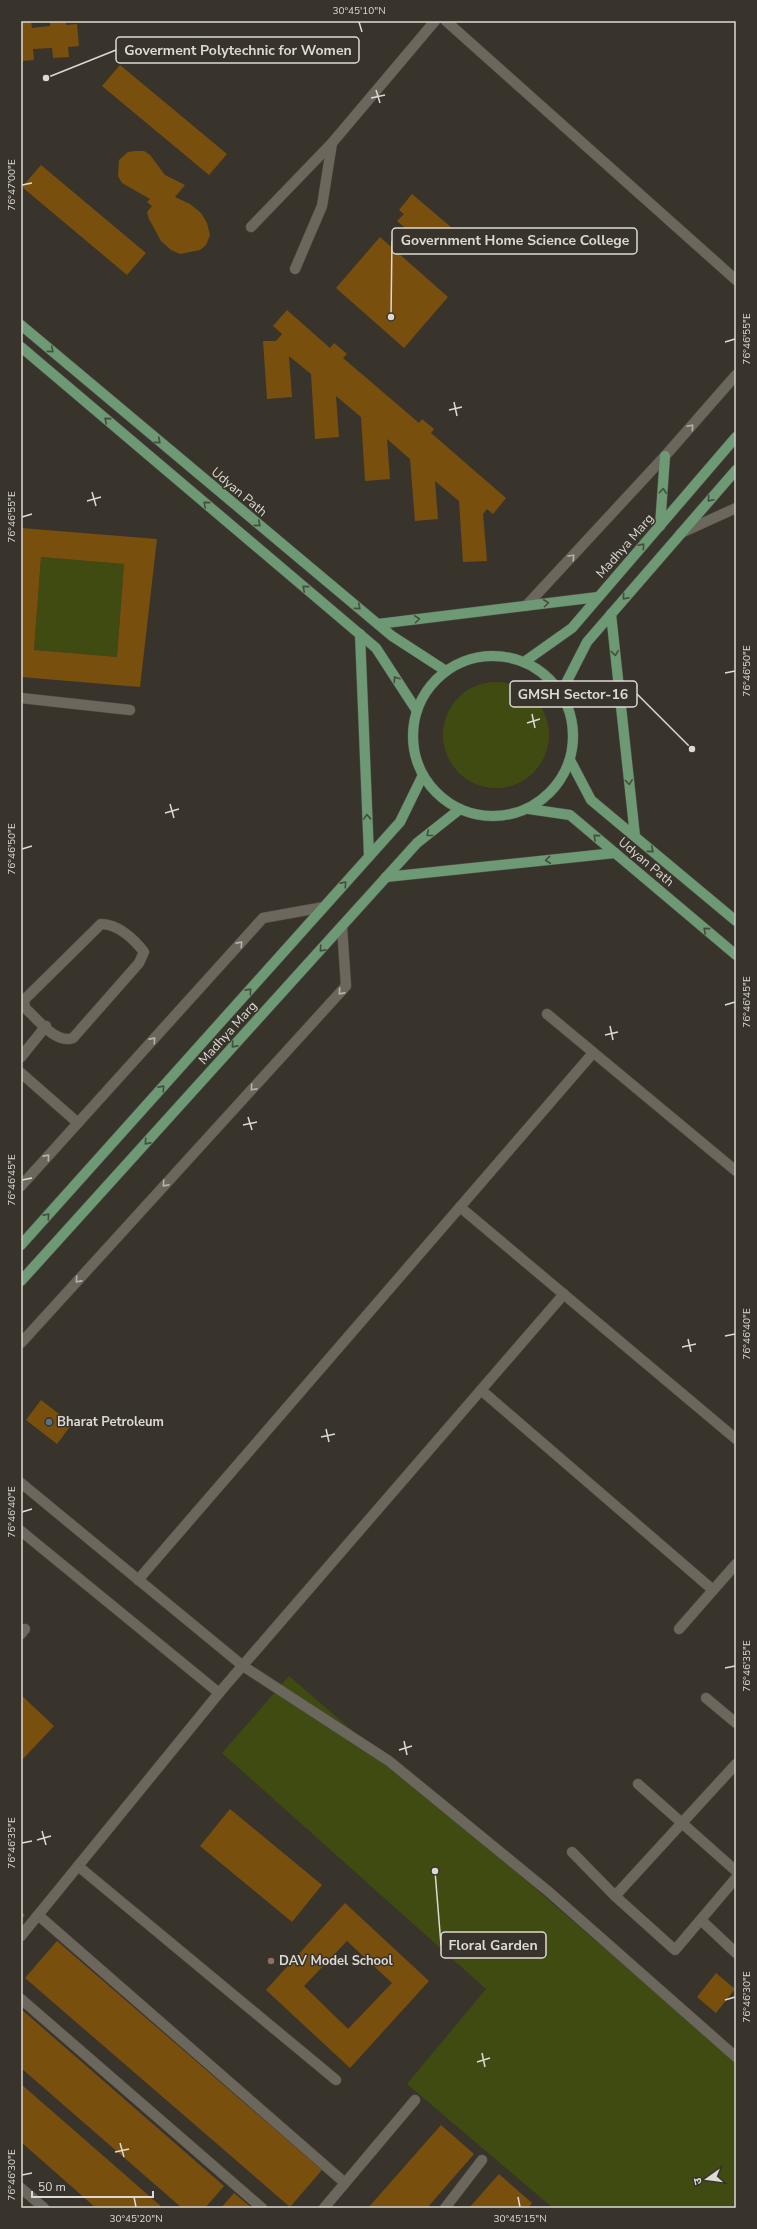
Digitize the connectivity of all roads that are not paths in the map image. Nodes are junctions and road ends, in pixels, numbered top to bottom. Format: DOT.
graph roads {
  1 [pos="435,21"];
  2 [pos="446,21"];
  3 [pos="332,143"];
  4 [pos="251,227"];
  5 [pos="295,269"];
  6 [pos="736,280"];
  7 [pos="21,325"];
  8 [pos="21,347"];
  9 [pos="736,375"];
  10 [pos="736,437"];
  11 [pos="665,456"];
  12 [pos="736,470"];
  13 [pos="736,508"];
  14 [pos="660,526"];
  15 [pos="681,533"];
  16 [pos="598,597"];
  17 [pos="526,606"];
  18 [pos="611,614"];
  19 [pos="378,624"];
  20 [pos="360,634"];
  21 [pos="524,662"];
  22 [pos="446,671"];
  23 [pos="561,693"];
  24 [pos="21,698"];
  25 [pos="130,710"];
  26 [pos="417,711"];
  27 [pos="570,760"];
  28 [pos="423,775"];
  29 [pos="460,809"];
  30 [pos="529,809"];
  31 [pos="635,836"];
  32 [pos="615,853"];
  33 [pos="369,856"];
  34 [pos="386,878"];
  35 [pos="324,907"];
  36 [pos="736,921"];
  37 [pos="342,927"];
  38 [pos="736,955"];
  39 [pos="547,1014"];
  40 [pos="46,1026"];
  41 [pos="593,1053"];
  42 [pos="21,1057"];
  43 [pos="21,1073"];
  44 [pos="78,1123"];
  45 [pos="736,1171"];
  46 [pos="21,1186"];
  47 [pos="460,1207"];
  48 [pos="21,1245"];
  49 [pos="21,1281"];
  50 [pos="564,1294"];
  51 [pos="21,1342"];
  52 [pos="481,1390"];
  53 [pos="736,1439"];
  54 [pos="21,1483"];
  55 [pos="21,1531"];
  56 [pos="736,1564"];
  57 [pos="138,1580"];
  58 [pos="713,1590"];
  59 [pos="680,1629"];
  60 [pos="243,1666"];
  61 [pos="220,1693"];
  62 [pos="706,1698"];
  63 [pos="736,1723"];
  64 [pos="736,1764"];
  65 [pos="638,1784"];
  66 [pos="682,1823"];
  67 [pos="572,1852"];
  68 [pos="78,1866"];
  69 [pos="736,1870"];
  70 [pos="736,1878"];
  71 [pos="615,1896"];
  72 [pos="38,1915"];
  73 [pos="701,1920"];
  74 [pos="21,1936"];
  75 [pos="736,1953"];
  76 [pos="21,1999"];
  77 [pos="736,2057"];
  78 [pos="336,2080"];
  79 [pos="415,2100"];
  80 [pos="482,2160"];
  81 [pos="345,2183"];
  82 [pos="21,2188"];
  83 [pos="44,2208"];
  84 [pos="262,2208"];
  85 [pos="324,2208"];
  86 [pos="445,2208"];
  1 -- 3 [label="street"];
  2 -- 6 [label="street"];
  3 -- 4 [label="street"];
  3 -- 5 [label="street"];
  7 -- 19 [label="main road, Udyan Path, one-way"];
  20 -- 8 [label="main road, one-way"];
  11 -- 9 [label="street, one-way"];
  10 -- 14 [label="main road, Madhya Marg"];
  14 -- 11 [label="main road, one-way"];
  17 -- 11 [label="street, one-way"];
  12 -- 15 [label="main road, one-way"];
  13 -- 15 [label="street"];
  16 -- 14 [label="main road, Madhya Marg, one-way"];
  15 -- 18 [label="main road, one-way"];
  17 -- 16 [label="main road, one-way"];
  16 -- 21 [label="main road, Madhya Marg"];
  19 -- 17 [label="main road, one-way"];
  18 -- 23 [label="main road"];
  18 -- 31 [label="main road, one-way"];
  19 -- 22 [label="main road, Udyan Path"];
  26 -- 20 [label="main road, one-way"];
  33 -- 20 [label="main road, one-way"];
  21 -- 22 [label="main road"];
  21 -- 23 [label="main road"];
  22 -- 26 [label="main road"];
  23 -- 27 [label="main road"];
  24 -- 25 [label="street"];
  26 -- 28 [label="main road"];
  27 -- 30 [label="main road"];
  27 -- 31 [label="main road, Udyan Path"];
  28 -- 29 [label="main road"];
  28 -- 33 [label="main road, Madhya Marg"];
  29 -- 30 [label="main road"];
  29 -- 34 [label="main road, Madhya Marg, one-way"];
  32 -- 30 [label="main road, Udyan Path, one-way"];
  31 -- 36 [label="main road, Udyan Path, one-way"];
  32 -- 34 [label="main road, one-way"];
  38 -- 32 [label="main road, Udyan Path, one-way"];
  35 -- 33 [label="main road, Madhya Marg, one-way"];
  34 -- 37 [label="main road, Madhya Marg"];
  44 -- 35 [label="street, one-way"];
  48 -- 35 [label="main road, Madhya Marg, one-way"];
  37 -- 49 [label="main road, Madhya Marg, one-way"];
  37 -- 51 [label="street, one-way"];
  39 -- 41 [label="street"];
  40 -- 40 [label="street"];
  40 -- 42 [label="street"];
  41 -- 45 [label="street"];
  41 -- 47 [label="street"];
  43 -- 44 [label="street"];
  46 -- 44 [label="street, one-way"];
  47 -- 50 [label="street"];
  47 -- 57 [label="street"];
  50 -- 52 [label="street"];
  50 -- 53 [label="street"];
  52 -- 58 [label="street"];
  52 -- 60 [label="street"];
  54 -- 57 [label="street"];
  55 -- 61 [label="street"];
  56 -- 58 [label="street"];
  57 -- 60 [label="street"];
  58 -- 59 [label="street"];
  60 -- 61 [label="street"];
  60 -- 77 [label="street"];
  61 -- 68 [label="street"];
  62 -- 63 [label="street"];
  64 -- 66 [label="street"];
  65 -- 66 [label="street"];
  66 -- 69 [label="street"];
  66 -- 71 [label="street"];
  67 -- 71 [label="street"];
  68 -- 72 [label="street"];
  68 -- 78 [label="street"];
  70 -- 73 [label="street"];
  71 -- 73 [label="street"];
  72 -- 74 [label="street"];
  72 -- 81 [label="street"];
  73 -- 75 [label="street"];
  76 -- 84 [label="street"];
  79 -- 81 [label="street"];
  80 -- 86 [label="street"];
  81 -- 85 [label="street"];
  82 -- 83 [label="street"];
}
